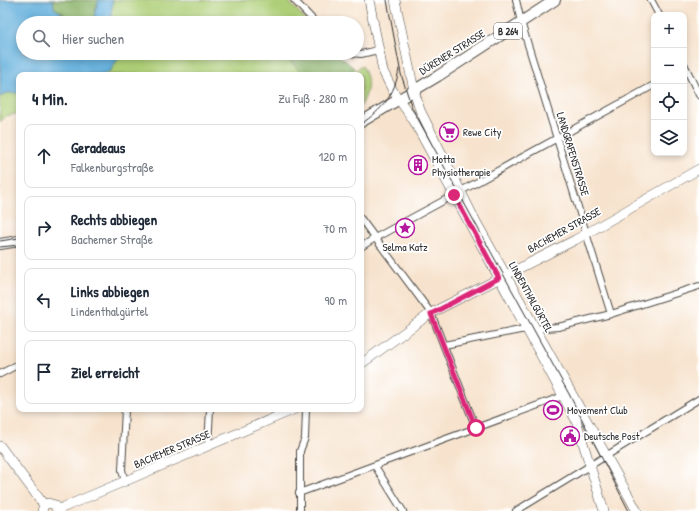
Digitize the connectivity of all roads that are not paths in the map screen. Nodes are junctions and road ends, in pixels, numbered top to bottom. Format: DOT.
graph roads {
  1 [pos="294,0"];
  2 [pos="369,0"];
  3 [pos="395,0"];
  4 [pos="516,0"];
  5 [pos="555,0"];
  6 [pos="651,0"];
  7 [pos="657,12"];
  8 [pos="309,16"];
  9 [pos="521,22"];
  10 [pos="378,50"];
  11 [pos="364,53"];
  12 [pos="687,71"];
  13 [pos="651,87"];
  14 [pos="414,90"];
  15 [pos="699,94"];
  16 [pos="400,99"];
  17 [pos="364,120"];
  18 [pos="558,137"];
  19 [pos="699,169"];
  20 [pos="457,193"];
  21 [pos="364,223"];
  22 [pos="586,233"];
  23 [pos="375,238"];
  24 [pos="16,241"];
  25 [pos="0,244"];
  26 [pos="364,245"];
  27 [pos="502,276"];
  28 [pos="699,286"];
  29 [pos="431,314"];
  30 [pos="611,314"];
  31 [pos="531,330"];
  32 [pos="444,346"];
  33 [pos="364,362"];
  34 [pos="16,366"];
  35 [pos="0,374"];
  36 [pos="563,396"];
  37 [pos="699,399"];
  38 [pos="125,412"];
  39 [pos="210,412"];
  40 [pos="288,412"];
  41 [pos="306,412"];
  42 [pos="476,428"];
  43 [pos="0,446"];
  44 [pos="208,446"];
  45 [pos="606,456"];
  46 [pos="590,465"];
  47 [pos="375,466"];
  48 [pos="125,482"];
  49 [pos="300,493"];
  50 [pos="43,508"];
  51 [pos="57,510"];
  52 [pos="300,511"];
  53 [pos="403,511"];
  54 [pos="516,511"];
  55 [pos="604,511"];
  56 [pos="637,511"];
  1 -- 8 [label="street"];
  2 -- 10 [label="main road, LINDENTHALGÜRTEL"];
  3 -- 14 [label="main road, LINDENTHALGÜRTEL"];
  4 -- 9 [label="street, LANDGRAFENSTRASSE"];
  5 -- 9 [label="main road, DÜRENER STRASSE / B 264"];
  6 -- 7 [label="street"];
  9 -- 14 [label="main road, DÜRENER STRASSE / B 264"];
  9 -- 18 [label="street, LANDGRAFENSTRASSE"];
  10 -- 11 [label="street"];
  10 -- 16 [label="main road, LINDENTHALGÜRTEL"];
  12 -- 15 [label="street"];
  13 -- 18 [label="street"];
  14 -- 16 [label="main road, DÜRENER STRASSE / B 264"];
  14 -- 20 [label="main road, LINDENTHALGÜRTEL"];
  16 -- 17 [label="main road, DÜRENER STRASSE / B 264"];
  16 -- 20 [label="main road, LINDENTHALGÜRTEL"];
  18 -- 20 [label="street"];
  18 -- 22 [label="street, LANDGRAFENSTRASSE"];
  19 -- 22 [label="main road, BACHEMER STRASSE"];
  20 -- 23 [label="street"];
  20 -- 27 [label="main road, LINDENTHALGÜRTEL"];
  21 -- 23 [label="street"];
  22 -- 27 [label="main road, BACHEMER STRASSE"];
  22 -- 30 [label="street, LANDGRAFENSTRASSE"];
  23 -- 26 [label="street"];
  23 -- 29 [label="street"];
  24 -- 25 [label="main road"];
  27 -- 29 [label="main road, BACHEMER STRASSE"];
  27 -- 31 [label="main road, LINDENTHALGÜRTEL"];
  28 -- 30 [label="street"];
  29 -- 32 [label="street"];
  29 -- 33 [label="main road, BACHEMER STRASSE"];
  30 -- 31 [label="street"];
  31 -- 32 [label="street"];
  31 -- 36 [label="main road, LINDENTHALGÜRTEL"];
  31 -- 45 [label="main road, LINDENTHALGÜRTEL"];
  32 -- 42 [label="street"];
  34 -- 35 [label="street"];
  36 -- 42 [label="street"];
  36 -- 46 [label="main road, LINDENTHALGÜRTEL"];
  37 -- 45 [label="street"];
  38 -- 48 [label="street"];
  39 -- 44 [label="street"];
  40 -- 44 [label="main road, BACHEMER STRASSE"];
  41 -- 49 [label="street"];
  42 -- 47 [label="street"];
  43 -- 50 [label="main road"];
  44 -- 48 [label="main road, BACHEMER STRASSE"];
  45 -- 46 [label="street"];
  45 -- 56 [label="main road, LINDENTHALGÜRTEL"];
  46 -- 54 [label="street"];
  46 -- 55 [label="main road, LINDENTHALGÜRTEL"];
  47 -- 49 [label="street"];
  47 -- 53 [label="street"];
  48 -- 51 [label="main road, BACHEMER STRASSE"];
  49 -- 52 [label="street"];
  50 -- 51 [label="main road, BACHEMER STRASSE"];
}
